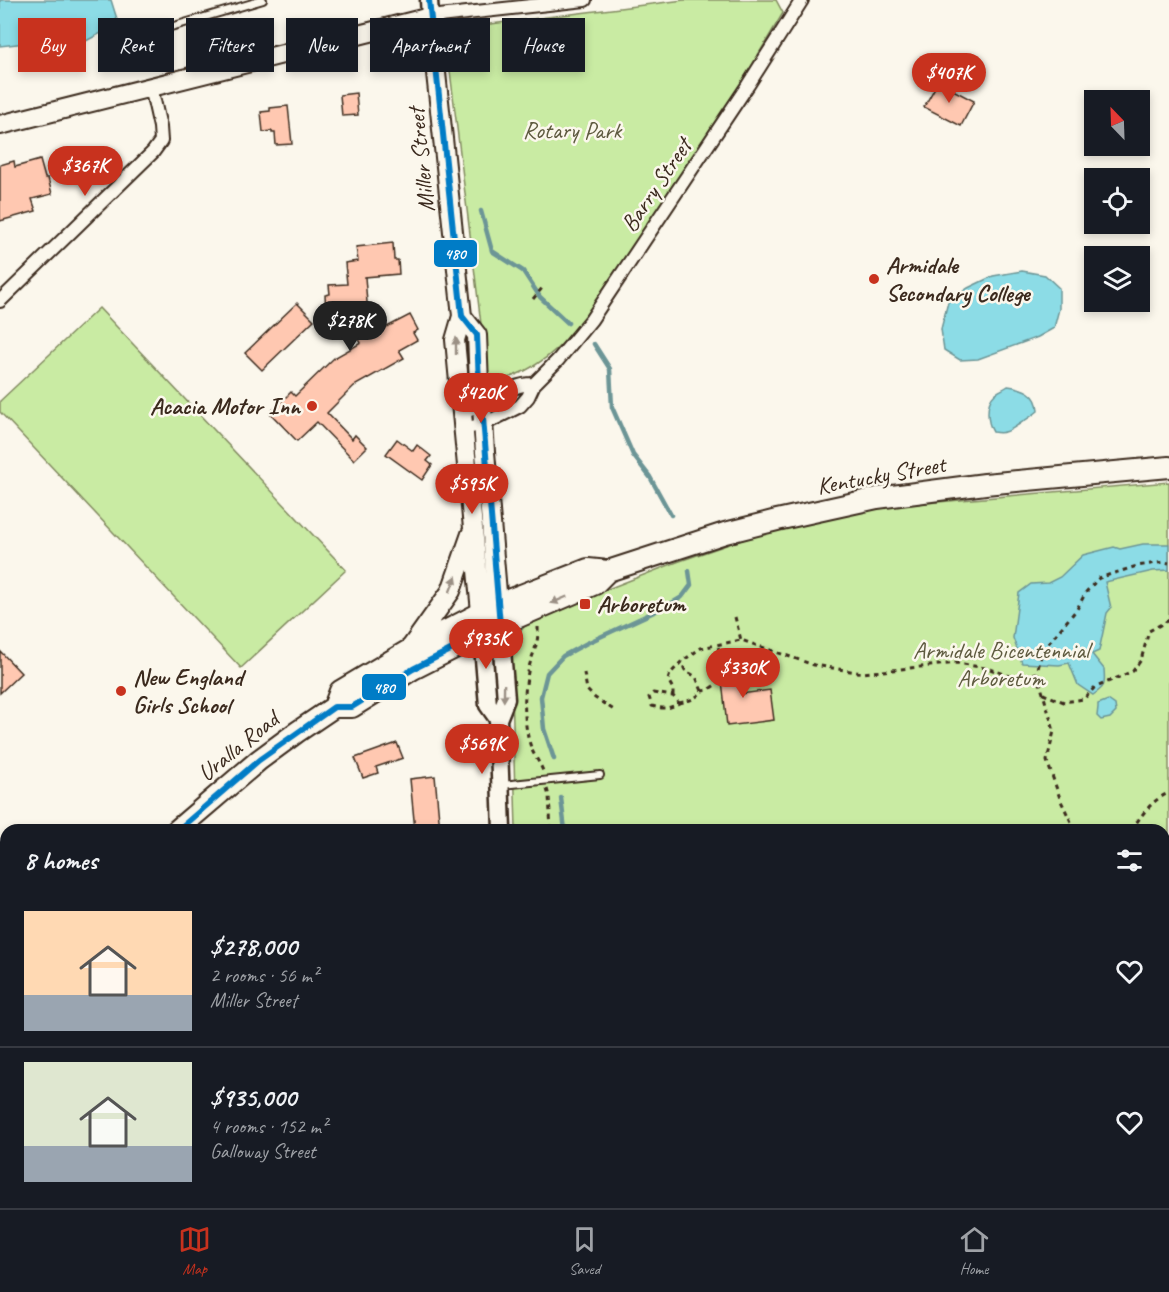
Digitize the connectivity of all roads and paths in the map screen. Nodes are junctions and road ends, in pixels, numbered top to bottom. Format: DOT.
graph roads {
  1 [pos="263,0"];
  2 [pos="585,0"];
  3 [pos="802,0"];
  4 [pos="430,9"];
  5 [pos="202,18"];
  6 [pos="204,74"];
  7 [pos="150,87"];
  8 [pos="0,125"];
  9 [pos="543,287"];
  10 [pos="533,299"];
  11 [pos="0,301"];
  12 [pos="462,316"];
  13 [pos="534,384"];
  14 [pos="483,415"];
  15 [pos="462,421"];
  16 [pos="1169,467"];
  17 [pos="473,529"];
  18 [pos="1169,563"];
  19 [pos="608,571"];
  20 [pos="489,608"];
  21 [pos="735,617"];
  22 [pos="536,619"];
  23 [pos="1169,620"];
  24 [pos="500,625"];
  25 [pos="482,634"];
  26 [pos="741,640"];
  27 [pos="717,646"];
  28 [pos="409,650"];
  29 [pos="681,662"];
  30 [pos="584,673"];
  31 [pos="1037,673"];
  32 [pos="702,691"];
  33 [pos="1043,694"];
  34 [pos="673,696"];
  35 [pos="679,703"];
  36 [pos="334,707"];
  37 [pos="614,710"];
  38 [pos="498,719"];
  39 [pos="600,775"];
  40 [pos="545,781"];
  41 [pos="499,785"];
  42 [pos="1169,793"];
  43 [pos="184,824"];
  44 [pos="502,824"];
  45 [pos="551,824"];
  46 [pos="1072,824"];
  47 [pos="1135,824"];
  1 -- 5 [label="lane"];
  2 -- 4 [label="street"];
  3 -- 13 [label="street, Barry Street"];
  4 -- 6 [label="main road"];
  4 -- 12 [label="main road, Miller Street"];
  6 -- 7 [label="main road"];
  7 -- 8 [label="main road"];
  7 -- 11 [label="street"];
  9 -- 10 [label="path"];
  12 -- 14 [label="main road, Miller Street"];
  15 -- 12 [label="main road, Miller Street, one-way"];
  13 -- 14 [label="street, Barry Street"];
  13 -- 14 [label="street, Barry Street"];
  14 -- 15 [label="street, Barry Street"];
  14 -- 15 [label="street, Barry Street"];
  14 -- 20 [label="main road, Miller Street"];
  15 -- 17 [label="main road, Miller Street"];
  16 -- 19 [label="main road, Kentucky Street"];
  17 -- 20 [label="main road, Miller Street"];
  28 -- 17 [label="main road, one-way"];
  18 -- 31 [label="path"];
  19 -- 20 [label="main road, Kentucky Street"];
  19 -- 24 [label="main road, Kentucky Street, one-way"];
  20 -- 24 [label="street"];
  20 -- 25 [label="street"];
  20 -- 28 [label="main road, Uralla Road"];
  21 -- 26 [label="path"];
  22 -- 40 [label="path"];
  23 -- 33 [label="path"];
  24 -- 25 [label="main road, Uralla Road"];
  24 -- 38 [label="street, one-way"];
  25 -- 36 [label="main road, Uralla Road"];
  25 -- 38 [label="street"];
  26 -- 27 [label="path"];
  26 -- 31 [label="path"];
  27 -- 29 [label="path"];
  27 -- 32 [label="path"];
  28 -- 36 [label="main road, Uralla Road"];
  29 -- 32 [label="path"];
  29 -- 34 [label="path"];
  30 -- 37 [label="path"];
  31 -- 33 [label="path"];
  32 -- 35 [label="path"];
  33 -- 46 [label="path"];
  34 -- 35 [label="path"];
  34 -- 35 [label="path"];
  36 -- 43 [label="main road, Uralla Road"];
  38 -- 41 [label="street"];
  39 -- 40 [label="lane"];
  40 -- 41 [label="lane"];
  40 -- 45 [label="path"];
  41 -- 44 [label="street"];
  42 -- 47 [label="path"];
}
